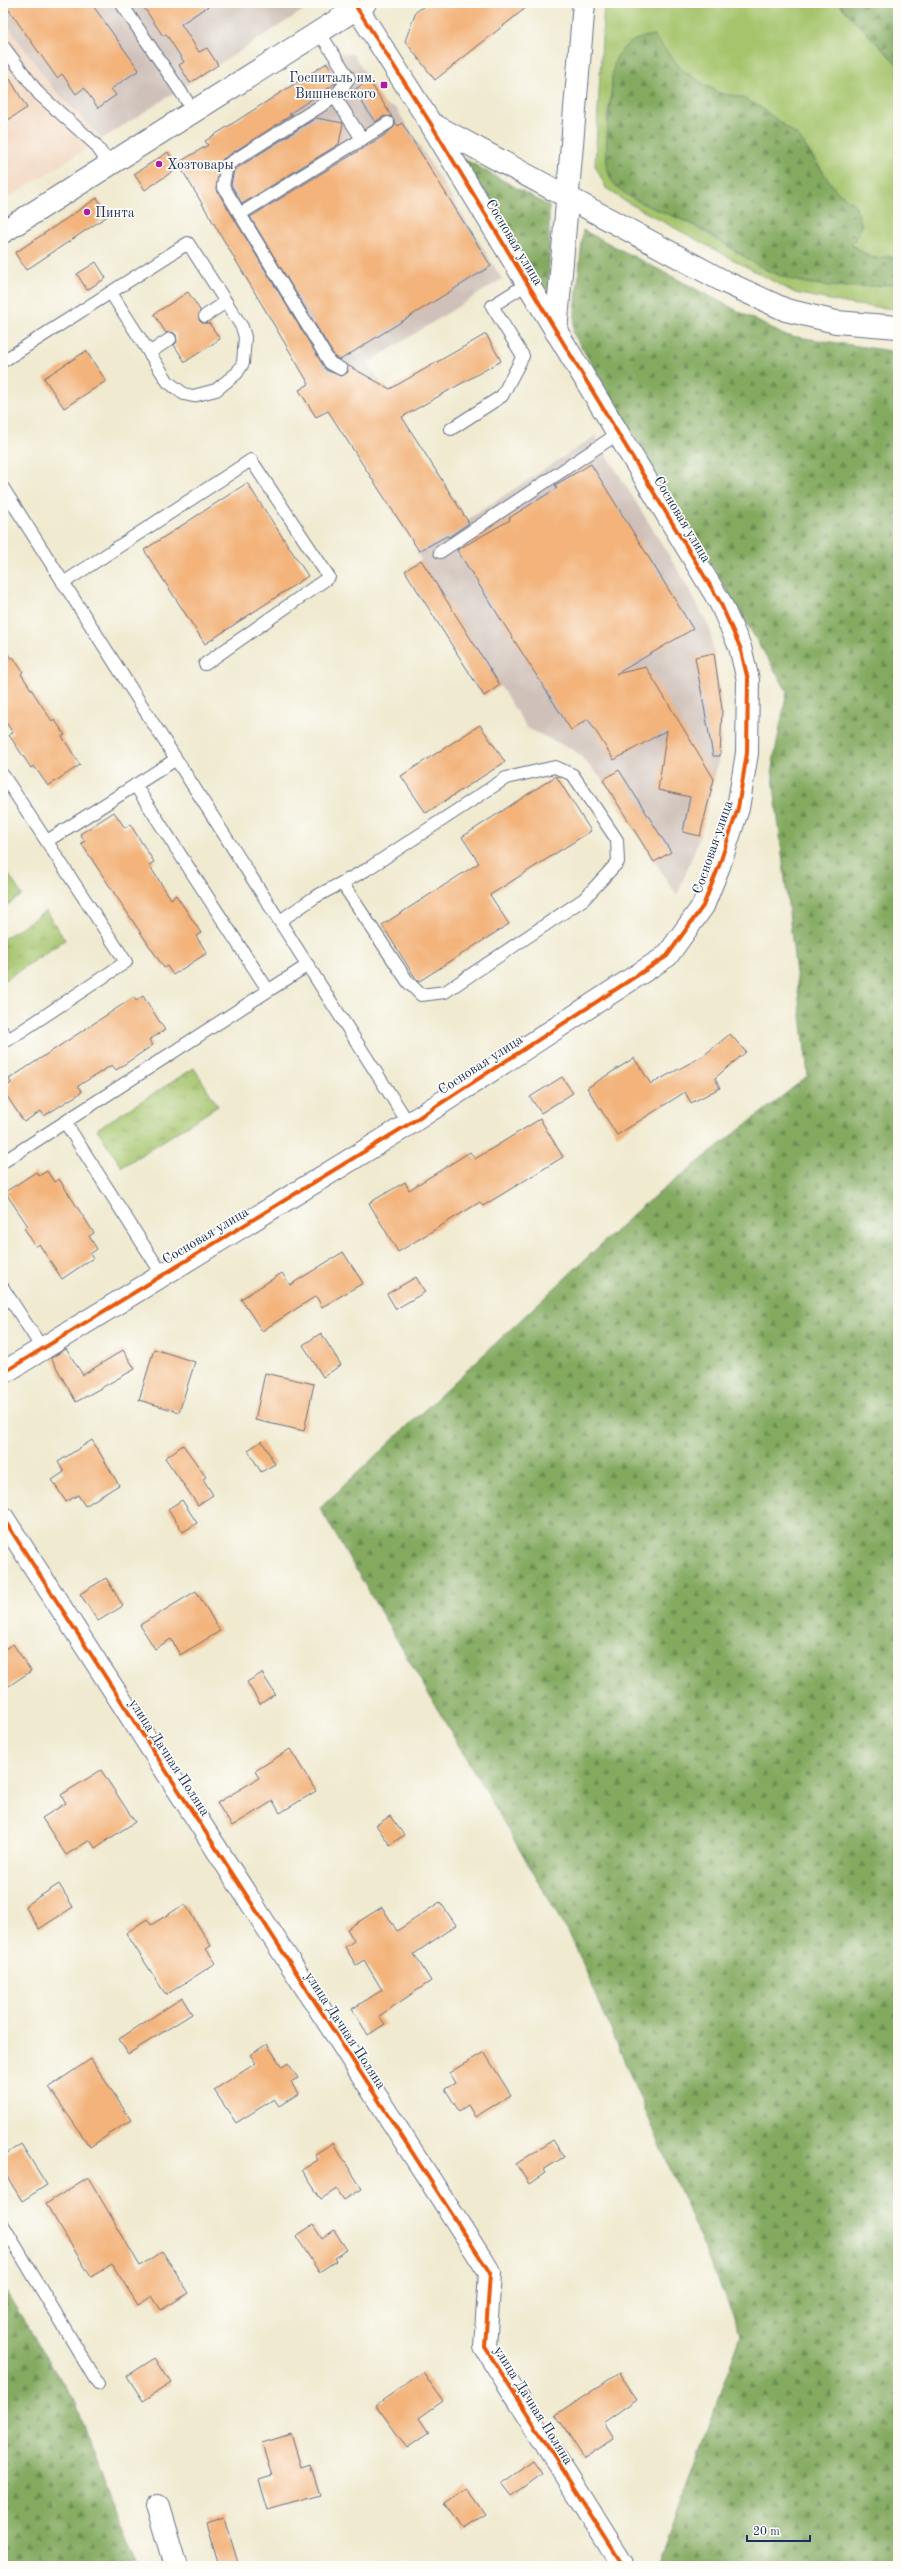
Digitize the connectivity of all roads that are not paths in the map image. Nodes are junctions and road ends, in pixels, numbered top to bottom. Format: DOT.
graph roads {
  1 [pos="121,3"];
  2 [pos="584,3"];
  3 [pos="361,6"];
  4 [pos="319,32"];
  5 [pos="3,46"];
  6 [pos="335,97"];
  7 [pos="194,110"];
  8 [pos="388,123"];
  9 [pos="431,124"];
  10 [pos="362,139"];
  11 [pos="109,164"];
  12 [pos="566,197"];
  13 [pos="240,214"];
  14 [pos="3,232"];
  15 [pos="527,284"];
  16 [pos="111,293"];
  17 [pos="226,302"];
  18 [pos="205,316"];
  19 [pos="898,327"];
  20 [pos="556,332"];
  21 [pos="170,339"];
  22 [pos="149,352"];
  23 [pos="3,361"];
  24 [pos="341,369"];
  25 [pos="451,429"];
  26 [pos="619,433"];
  27 [pos="3,488"];
  28 [pos="440,552"];
  29 [pos="63,583"];
  30 [pos="205,664"];
  31 [pos="176,760"];
  32 [pos="3,775"];
  33 [pos="135,785"];
  34 [pos="47,841"];
  35 [pos="342,883"];
  36 [pos="280,921"];
  37 [pos="308,965"];
  38 [pos="268,990"];
  39 [pos="3,1032"];
  40 [pos="65,1122"];
  41 [pos="409,1124"];
  42 [pos="3,1162"];
  43 [pos="162,1274"];
  44 [pos="3,1288"];
  45 [pos="42,1348"];
  46 [pos="3,1373"];
  47 [pos="3,1518"];
  48 [pos="3,2225"];
  49 [pos="98,2384"];
  50 [pos="158,2506"];
  51 [pos="176,2566"];
  52 [pos="624,2566"];
  1 -- 7 [label="lane"];
  2 -- 12 [label="street"];
  3 -- 4 [label="street"];
  3 -- 9 [label="street, Сосновая улица"];
  4 -- 6 [label="lane"];
  4 -- 7 [label="street"];
  5 -- 11 [label="lane"];
  6 -- 10 [label="lane"];
  6 -- 13 [label="lane"];
  7 -- 11 [label="street"];
  8 -- 10 [label="lane"];
  9 -- 12 [label="street"];
  9 -- 15 [label="street, Сосновая улица"];
  10 -- 13 [label="lane"];
  11 -- 14 [label="street"];
  12 -- 19 [label="street"];
  12 -- 20 [label="street"];
  13 -- 24 [label="lane"];
  15 -- 20 [label="street, Сосновая улица"];
  15 -- 25 [label="lane"];
  16 -- 17 [label="lane"];
  16 -- 22 [label="lane"];
  16 -- 23 [label="lane"];
  17 -- 18 [label="lane"];
  17 -- 22 [label="lane"];
  20 -- 26 [label="street, Сосновая улица"];
  21 -- 22 [label="lane"];
  26 -- 28 [label="lane"];
  26 -- 41 [label="street, Сосновая улица"];
  27 -- 29 [label="lane"];
  29 -- 30 [label="lane"];
  29 -- 31 [label="lane"];
  31 -- 33 [label="lane"];
  31 -- 36 [label="lane"];
  32 -- 34 [label="lane"];
  33 -- 34 [label="lane"];
  33 -- 38 [label="lane"];
  34 -- 39 [label="lane"];
  35 -- 35 [label="lane"];
  35 -- 36 [label="lane"];
  36 -- 37 [label="lane"];
  37 -- 38 [label="lane"];
  37 -- 41 [label="lane"];
  38 -- 40 [label="lane"];
  40 -- 42 [label="lane"];
  40 -- 43 [label="lane"];
  41 -- 43 [label="street, Сосновая улица"];
  43 -- 45 [label="street, Сосновая улица"];
  44 -- 45 [label="lane"];
  45 -- 46 [label="street"];
  47 -- 52 [label="street, улица Дачная Поляна"];
  48 -- 49 [label="lane"];
  50 -- 51 [label="street"];
}
